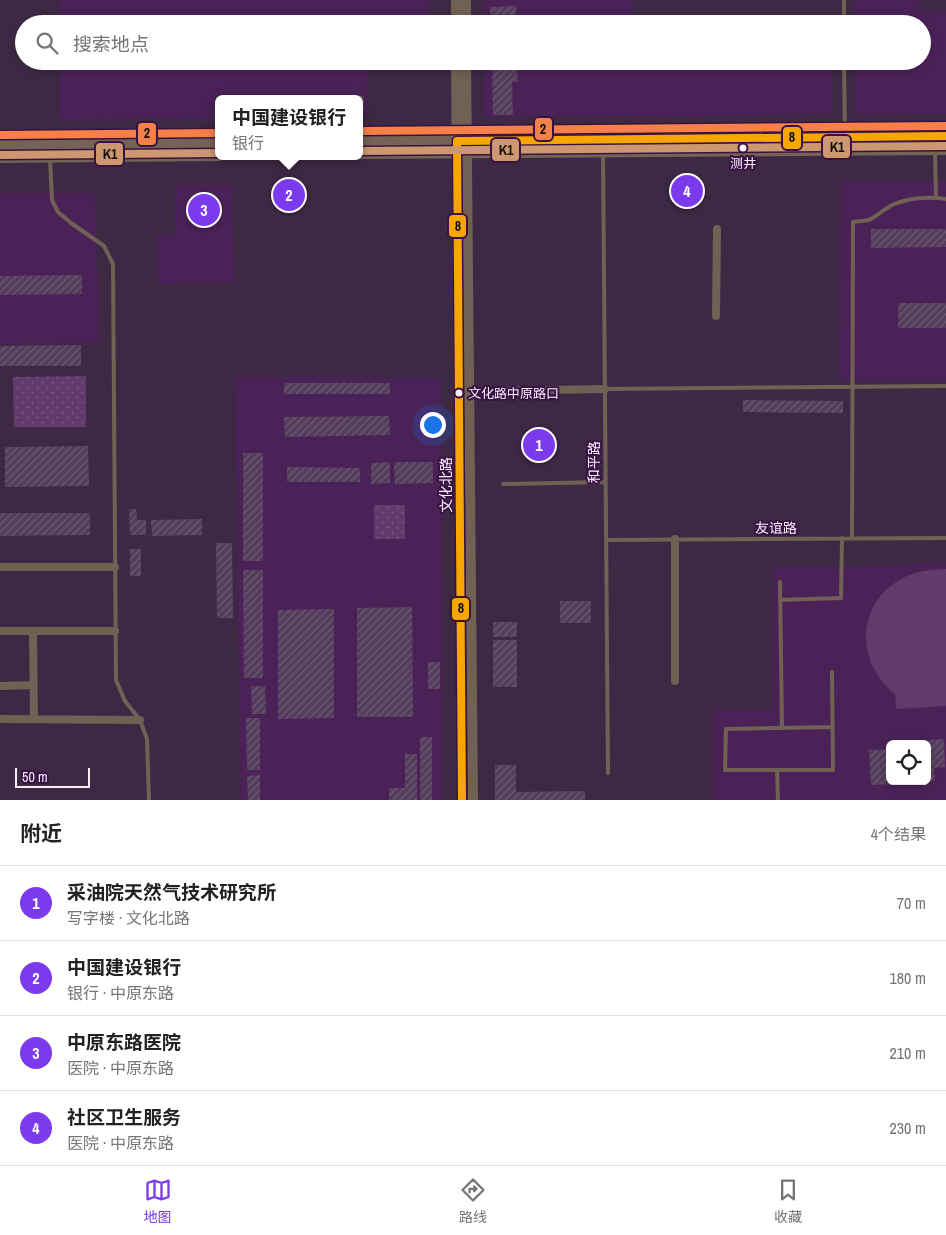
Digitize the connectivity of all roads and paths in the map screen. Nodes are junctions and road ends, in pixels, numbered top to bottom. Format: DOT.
graph roads {
  1 [pos="456,0"];
  2 [pos="466,0"];
  3 [pos="844,0"];
  4 [pos="456,15"];
  5 [pos="466,15"];
  6 [pos="844,15"];
  7 [pos="457,70"];
  8 [pos="466,70"];
  9 [pos="844,70"];
  10 [pos="946,136"];
  11 [pos="844,138"];
  12 [pos="363,141"];
  13 [pos="215,143"];
  14 [pos="0,145"];
  15 [pos="462,146"];
  16 [pos="941,149"];
  17 [pos="602,151"];
  18 [pos="363,154"];
  19 [pos="215,155"];
  20 [pos="50,156"];
  21 [pos="0,157"];
  22 [pos="936,198"];
  23 [pos="946,199"];
  24 [pos="717,229"];
  25 [pos="716,316"];
  26 [pos="946,386"];
  27 [pos="853,387"];
  28 [pos="605,389"];
  29 [pos="496,392"];
  30 [pos="605,482"];
  31 [pos="503,484"];
  32 [pos="842,538"];
  33 [pos="852,538"];
  34 [pos="946,538"];
  35 [pos="675,539"];
  36 [pos="606,540"];
  37 [pos="0,567"];
  38 [pos="115,567"];
  39 [pos="780,582"];
  40 [pos="780,600"];
  41 [pos="0,631"];
  42 [pos="33,631"];
  43 [pos="115,631"];
  44 [pos="832,672"];
  45 [pos="675,681"];
  46 [pos="34,685"];
  47 [pos="0,686"];
  48 [pos="0,719"];
  49 [pos="34,720"];
  50 [pos="140,720"];
  51 [pos="833,727"];
  52 [pos="782,728"];
  53 [pos="777,770"];
  54 [pos="608,773"];
  55 [pos="148,800"];
  56 [pos="462,800"];
  57 [pos="473,800"];
  58 [pos="778,800"];
  1 -- 4 [label="street"];
  2 -- 5 [label="street"];
  3 -- 6 [label="lane"];
  7 -- 15 [label="street"];
  8 -- 15 [label="street"];
  9 -- 11 [label="lane"];
  10 -- 11 [label="main road"];
  11 -- 15 [label="main road"];
  12 -- 15 [label="main road"];
  13 -- 14 [label="main road"];
  15 -- 17 [label="main road"];
  15 -- 18 [label="main road"];
  15 -- 56 [label="street, 文化北路"];
  15 -- 57 [label="street, 文化北路"];
  16 -- 17 [label="main road"];
  16 -- 22 [label="lane"];
  17 -- 28 [label="lane, 和平路"];
  19 -- 20 [label="main road"];
  20 -- 21 [label="main road"];
  20 -- 38 [label="lane"];
  22 -- 23 [label="lane"];
  22 -- 27 [label="lane"];
  24 -- 25 [label="street"];
  26 -- 27 [label="lane"];
  27 -- 28 [label="lane"];
  27 -- 33 [label="lane"];
  28 -- 29 [label="street"];
  28 -- 30 [label="lane, 和平路"];
  30 -- 31 [label="lane"];
  30 -- 36 [label="lane, 和平路"];
  32 -- 33 [label="lane, 友谊路"];
  32 -- 35 [label="lane, 友谊路"];
  32 -- 40 [label="lane"];
  33 -- 34 [label="lane, 友谊路"];
  35 -- 36 [label="lane, 友谊路"];
  35 -- 45 [label="street"];
  36 -- 54 [label="lane, 和平路"];
  37 -- 38 [label="street"];
  38 -- 43 [label="lane"];
  39 -- 40 [label="lane"];
  40 -- 52 [label="lane"];
  41 -- 42 [label="street"];
  42 -- 43 [label="street"];
  42 -- 46 [label="street"];
  43 -- 50 [label="lane"];
  44 -- 51 [label="lane"];
  46 -- 47 [label="street"];
  46 -- 49 [label="street"];
  48 -- 49 [label="street"];
  49 -- 50 [label="street"];
  50 -- 55 [label="lane"];
  51 -- 52 [label="lane"];
  51 -- 53 [label="lane"];
  52 -- 53 [label="lane"];
  53 -- 58 [label="lane"];
}
